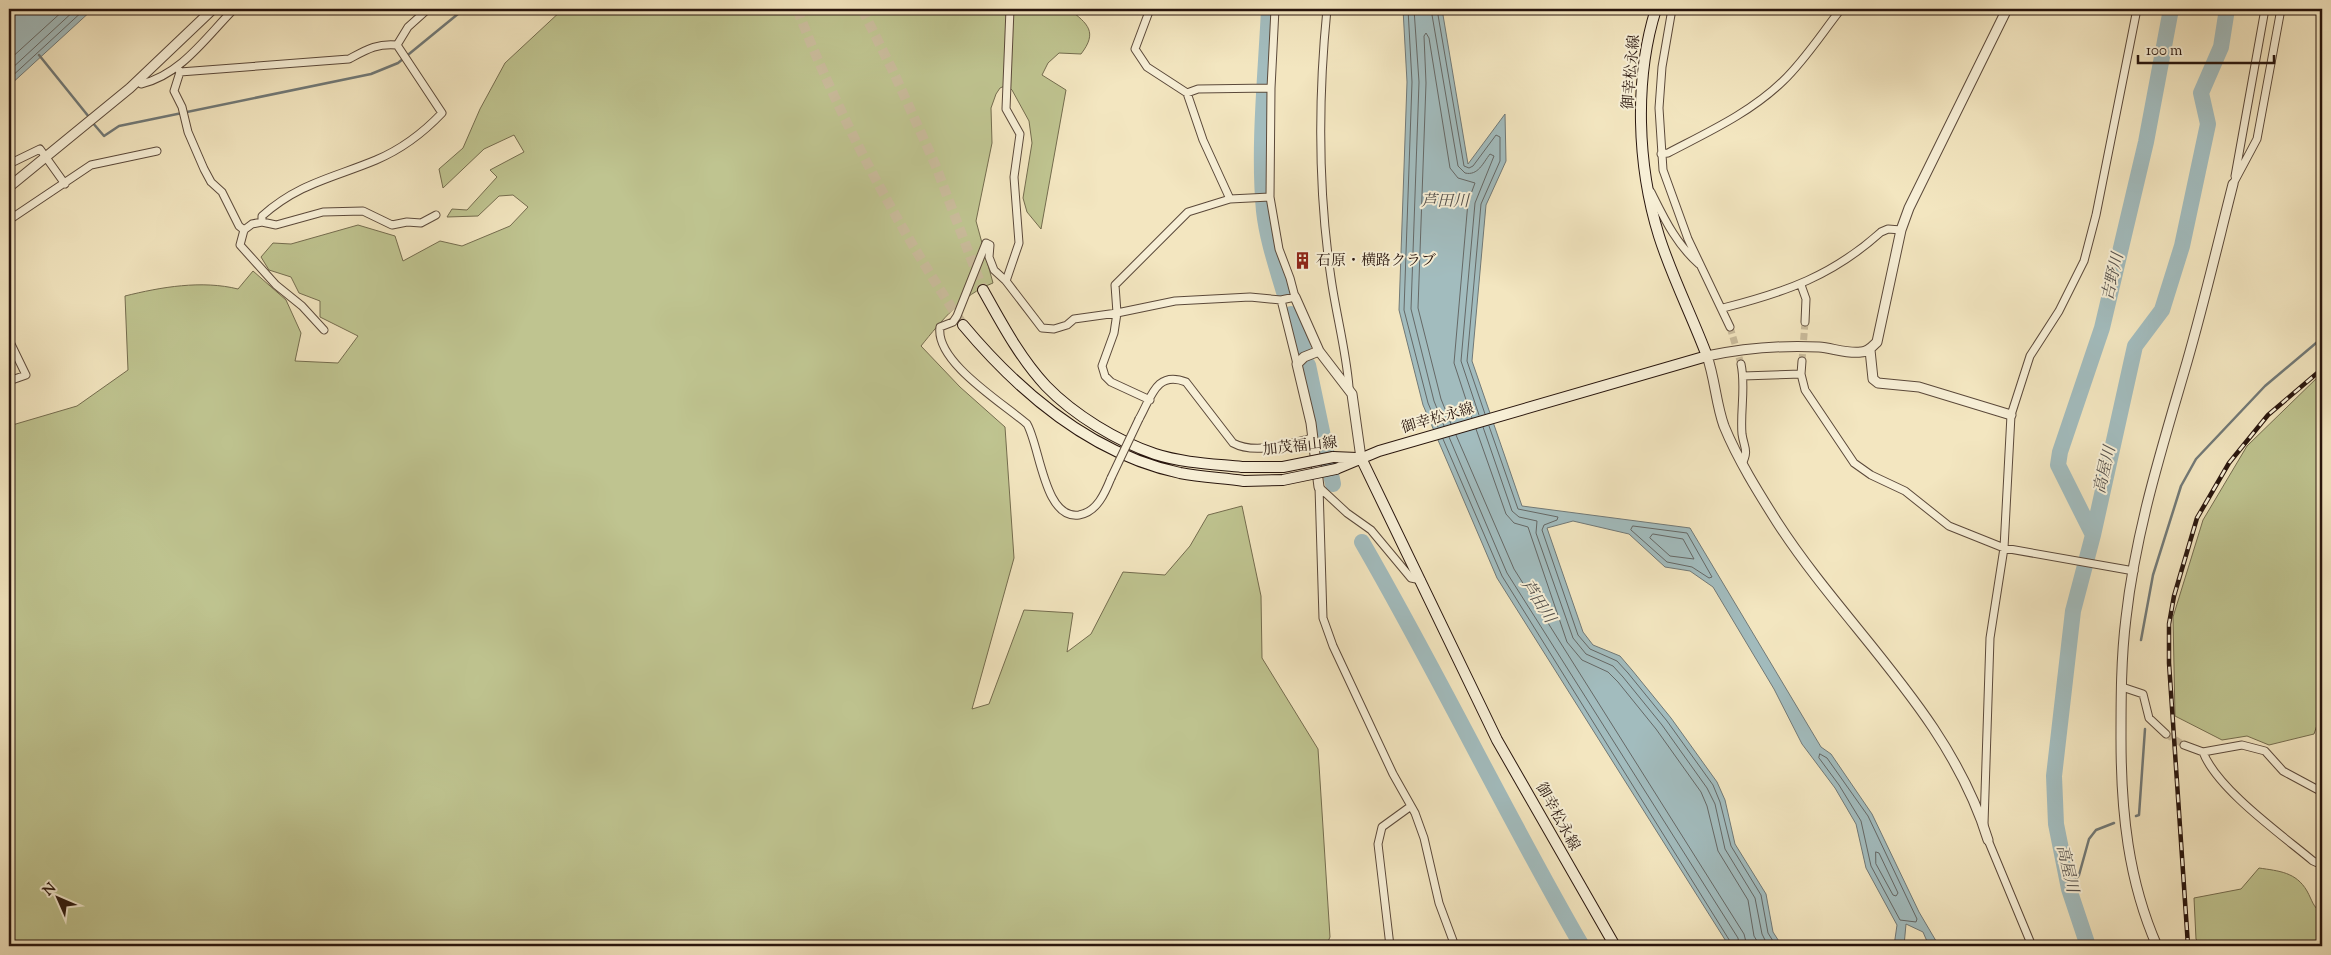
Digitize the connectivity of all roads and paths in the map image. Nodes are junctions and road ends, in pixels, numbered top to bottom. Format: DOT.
graph roads {
  1 [pos="213,9"];
  2 [pos="234,9"];
  3 [pos="428,9"];
  4 [pos="1010,9"];
  5 [pos="1150,9"];
  6 [pos="1275,9"];
  7 [pos="1327,9"];
  8 [pos="1672,9"];
  9 [pos="1841,9"];
  10 [pos="2008,9"];
  11 [pos="2137,9"];
  12 [pos="2265,9"];
  13 [pos="2281,9"];
  14 [pos="1656,10"];
  15 [pos="397,45"];
  16 [pos="179,70"];
  17 [pos="138,80"];
  18 [pos="1271,88"];
  19 [pos="1187,92"];
  20 [pos="157,151"];
  21 [pos="1661,154"];
  22 [pos="45,158"];
  23 [pos="9,164"];
  24 [pos="64,184"];
  25 [pos="1647,184"];
  26 [pos="2233,184"];
  27 [pos="9,187"];
  28 [pos="1230,198"];
  29 [pos="1266,198"];
  30 [pos="436,215"];
  31 [pos="9,220"];
  32 [pos="262,222"];
  33 [pos="244,230"];
  34 [pos="1901,230"];
  35 [pos="1702,267"];
  36 [pos="1006,281"];
  37 [pos="1801,285"];
  38 [pos="983,290"];
  39 [pos="1294,297"];
  40 [pos="1281,300"];
  41 [pos="1723,308"];
  42 [pos="1117,313"];
  43 [pos="1806,322"];
  44 [pos="963,325"];
  45 [pos="1730,327"];
  46 [pos="324,330"];
  47 [pos="9,340"];
  48 [pos="1870,350"];
  49 [pos="1319,351"];
  50 [pos="1707,356"];
  51 [pos="1802,362"];
  52 [pos="1297,364"];
  53 [pos="1741,364"];
  54 [pos="1801,374"];
  55 [pos="1743,376"];
  56 [pos="9,381"];
  57 [pos="1349,387"];
  58 [pos="1150,400"];
  59 [pos="2011,415"];
  60 [pos="1312,438"];
  61 [pos="1361,458"];
  62 [pos="1742,464"];
  63 [pos="1319,487"];
  64 [pos="2006,548"];
  65 [pos="2134,571"];
  66 [pos="1421,580"];
  67 [pos="2122,688"];
  68 [pos="2166,734"];
  69 [pos="2184,745"];
  70 [pos="2203,752"];
  71 [pos="2322,792"];
  72 [pos="1411,806"];
  73 [pos="1984,825"];
  74 [pos="1988,840"];
  75 [pos="2322,865"];
  76 [pos="1612,944"];
  77 [pos="1390,946"];
  78 [pos="1455,946"];
  79 [pos="2032,946"];
  80 [pos="2158,946"];
  1 -- 17 [label="street"];
  2 -- 16 [label="street"];
  3 -- 15 [label="street"];
  4 -- 36 [label="street"];
  5 -- 19 [label="street"];
  6 -- 18 [label="street"];
  7 -- 57 [label="street"];
  8 -- 21 [label="street"];
  9 -- 21 [label="street"];
  10 -- 34 [label="street"];
  11 -- 59 [label="street"];
  12 -- 26 [label="street"];
  13 -- 26 [label="street"];
  14 -- 25 [label="main road, 御幸松永線"];
  15 -- 16 [label="street"];
  15 -- 32 [label="street"];
  16 -- 17 [label="street"];
  16 -- 33 [label="street"];
  17 -- 22 [label="street"];
  18 -- 19 [label="street"];
  18 -- 29 [label="street"];
  19 -- 28 [label="street"];
  20 -- 24 [label="street"];
  21 -- 35 [label="street"];
  22 -- 23 [label="street"];
  22 -- 24 [label="street"];
  22 -- 27 [label="street"];
  24 -- 31 [label="street"];
  25 -- 35 [label="street"];
  25 -- 50 [label="main road, 御幸松永線"];
  26 -- 65 [label="street"];
  28 -- 29 [label="street"];
  28 -- 42 [label="street"];
  29 -- 39 [label="street"];
  30 -- 32 [label="street"];
  32 -- 33 [label="street"];
  33 -- 46 [label="street"];
  34 -- 37 [label="street"];
  34 -- 48 [label="street"];
  35 -- 41 [label="street"];
  36 -- 42 [label="street"];
  36 -- 58 [label="street, bridge"];
  37 -- 41 [label="street"];
  37 -- 43 [label="street"];
  38 -- 61 [label="main road, 加茂福山線, bridge"];
  39 -- 40 [label="street"];
  39 -- 49 [label="street"];
  40 -- 42 [label="street"];
  40 -- 52 [label="street"];
  41 -- 45 [label="street"];
  42 -- 58 [label="street"];
  44 -- 61 [label="main road, 加茂福山線, bridge"];
  47 -- 56 [label="street"];
  48 -- 50 [label="street"];
  48 -- 59 [label="street"];
  49 -- 52 [label="street"];
  49 -- 57 [label="street"];
  50 -- 61 [label="main road, 御幸松永線"];
  50 -- 62 [label="street"];
  51 -- 54 [label="street"];
  52 -- 60 [label="street"];
  53 -- 55 [label="street"];
  54 -- 55 [label="street"];
  54 -- 64 [label="street"];
  55 -- 62 [label="street"];
  57 -- 61 [label="street"];
  58 -- 60 [label="street"];
  59 -- 64 [label="street"];
  60 -- 63 [label="street"];
  61 -- 66 [label="main road, 御幸松永線"];
  62 -- 73 [label="street"];
  63 -- 66 [label="street"];
  63 -- 72 [label="street"];
  64 -- 65 [label="street"];
  64 -- 73 [label="street"];
  65 -- 67 [label="street"];
  66 -- 76 [label="main road, 御幸松永線"];
  67 -- 68 [label="street"];
  67 -- 80 [label="street"];
  69 -- 70 [label="street"];
  70 -- 71 [label="street"];
  70 -- 75 [label="street"];
  72 -- 77 [label="street"];
  72 -- 78 [label="street"];
  73 -- 74 [label="street"];
  74 -- 79 [label="street"];
}
